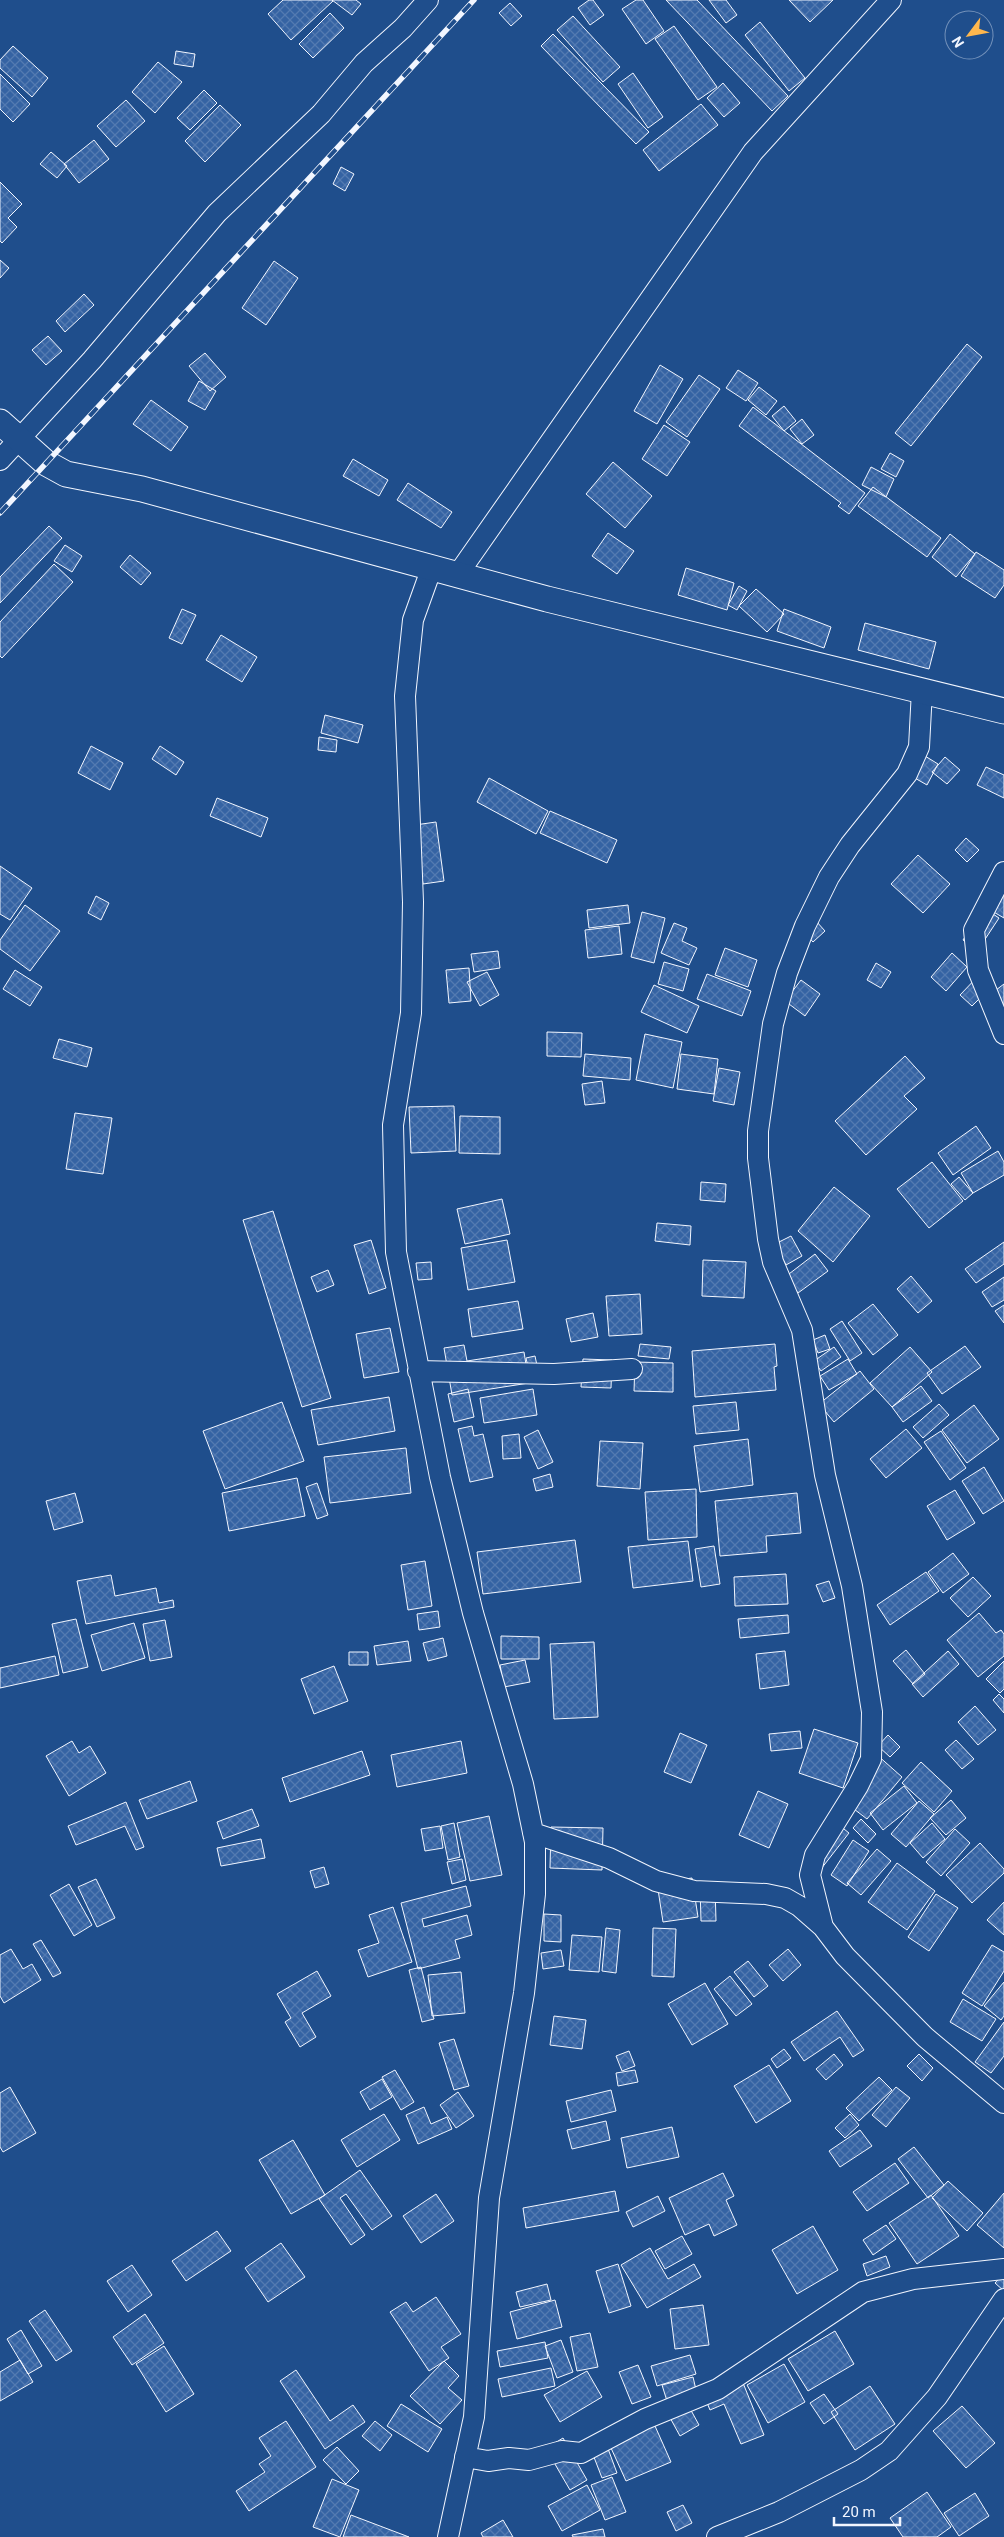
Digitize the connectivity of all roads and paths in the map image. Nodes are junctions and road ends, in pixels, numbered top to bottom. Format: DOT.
graph roads {
  1 [pos="428,0"];
  2 [pos="891,0"];
  3 [pos="0,422"];
  4 [pos="19,439"];
  5 [pos="0,460"];
  6 [pos="432,567"];
  7 [pos="458,574"];
  8 [pos="922,690"];
  9 [pos="1004,711"];
  10 [pos="1004,872"];
  11 [pos="1004,1034"];
  12 [pos="632,1369"];
  13 [pos="418,1371"];
  14 [pos="533,1832"];
  15 [pos="823,1928"];
  16 [pos="1004,2103"];
  17 [pos="1004,2269"];
  18 [pos="1004,2299"];
  19 [pos="465,2457"];
  20 [pos="448,2537"];
  21 [pos="717,2537"];
  1 -- 4 [label="street"];
  2 -- 7 [label="street"];
  3 -- 4 [label="street"];
  4 -- 5 [label="street"];
  4 -- 6 [label="street"];
  6 -- 7 [label="street"];
  6 -- 13 [label="street"];
  7 -- 8 [label="street"];
  8 -- 9 [label="street"];
  8 -- 15 [label="street"];
  10 -- 11 [label="street"];
  12 -- 13 [label="street"];
  13 -- 14 [label="street"];
  14 -- 15 [label="street"];
  14 -- 19 [label="street"];
  15 -- 16 [label="street"];
  17 -- 19 [label="street"];
  18 -- 21 [label="street"];
  19 -- 20 [label="street"];
}
